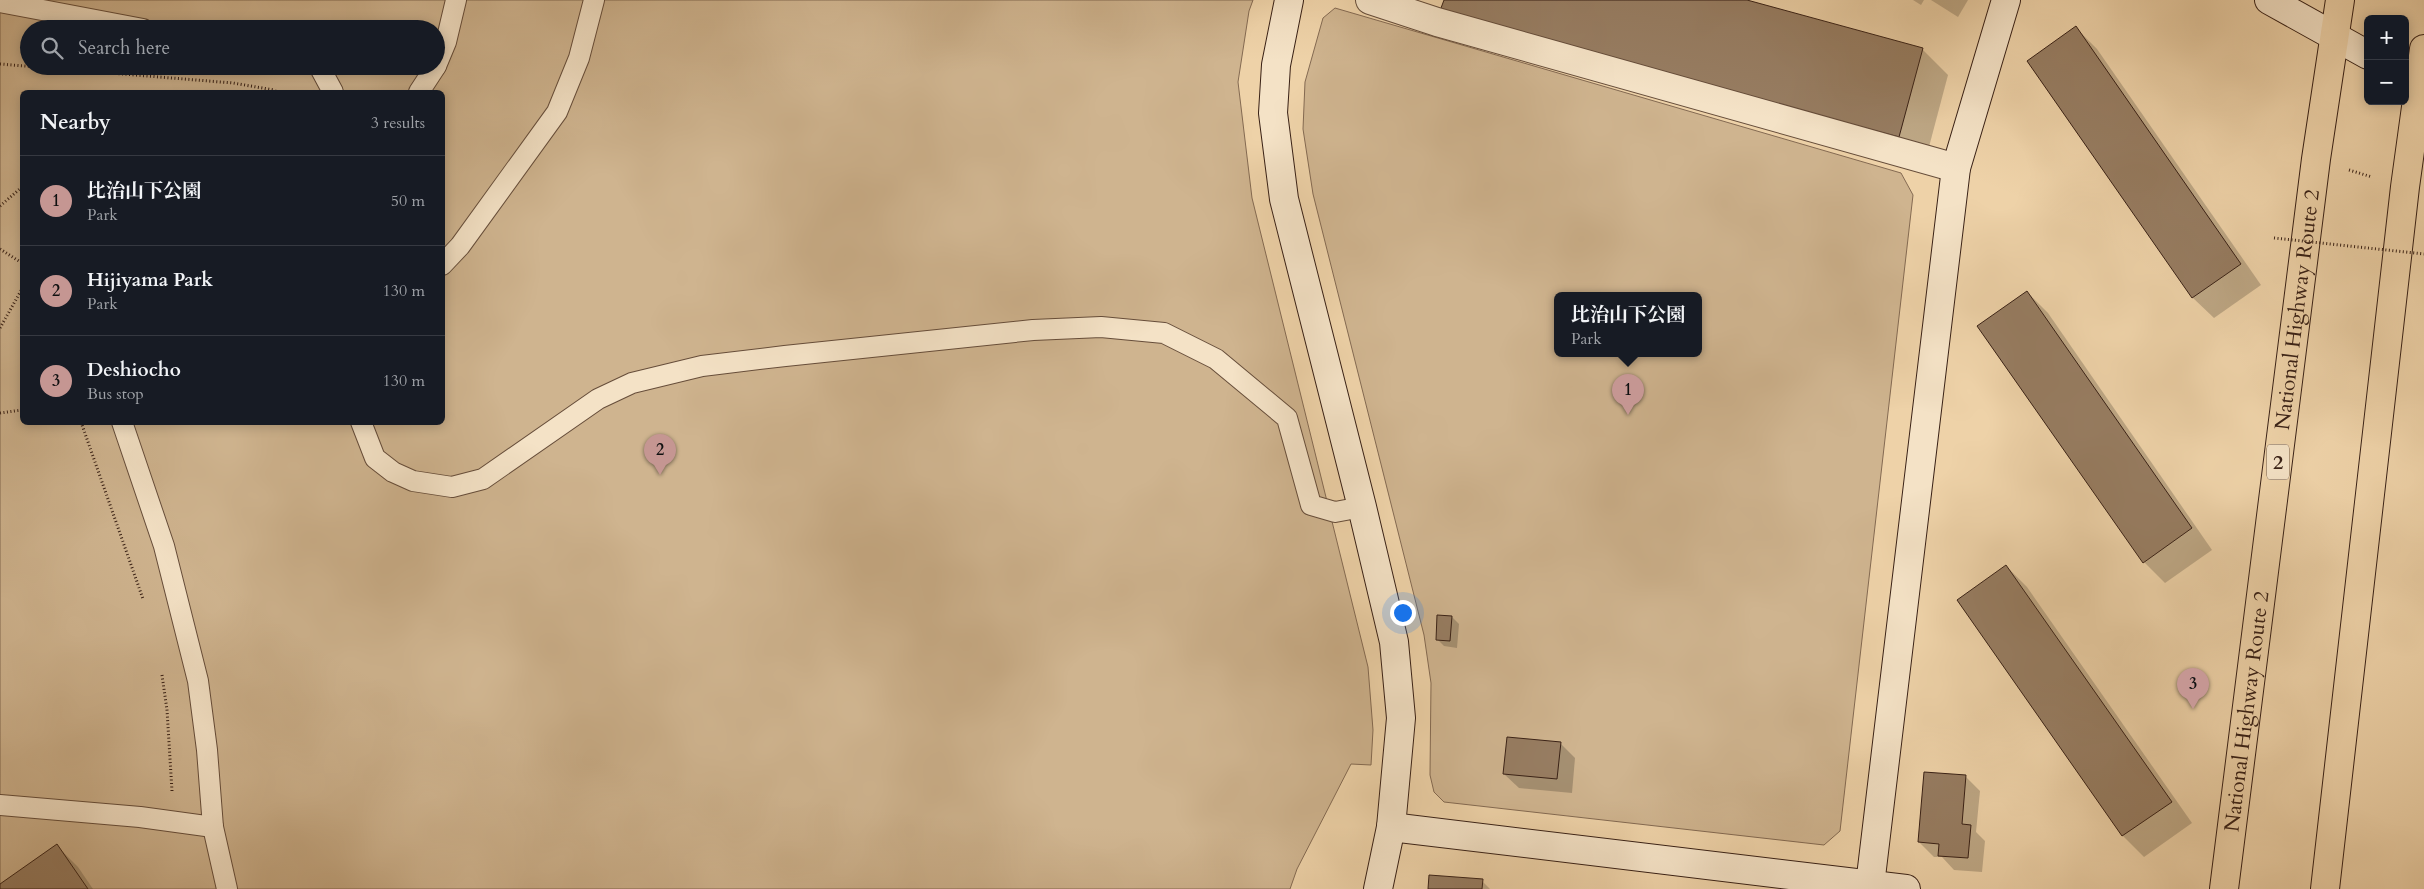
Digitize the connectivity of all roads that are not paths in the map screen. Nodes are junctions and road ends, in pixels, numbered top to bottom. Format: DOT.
graph roads {
  1 [pos="456,0"];
  2 [pos="594,0"];
  3 [pos="1289,0"];
  4 [pos="1370,0"];
  5 [pos="2006,0"];
  6 [pos="2269,0"];
  7 [pos="2340,0"];
  8 [pos="0,2"];
  9 [pos="95,20"];
  10 [pos="2334,36"];
  11 [pos="445,44"];
  12 [pos="2424,49"];
  13 [pos="2364,53"];
  14 [pos="324,75"];
  15 [pos="430,75"];
  16 [pos="2416,82"];
  17 [pos="332,90"];
  18 [pos="420,90"];
  19 [pos="1956,168"];
  20 [pos="445,262"];
  21 [pos="123,425"];
  22 [pos="362,425"];
  23 [pos="1362,506"];
  24 [pos="0,805"];
  25 [pos="213,827"];
  26 [pos="1391,827"];
  27 [pos="1870,885"];
  28 [pos="227,889"];
  29 [pos="1378,889"];
  30 [pos="1906,889"];
  31 [pos="2224,889"];
  32 [pos="2325,889"];
  1 -- 11 [label="lane"];
  2 -- 20 [label="lane"];
  3 -- 23 [label="street"];
  4 -- 19 [label="street"];
  5 -- 19 [label="street"];
  6 -- 10 [label="street"];
  7 -- 10 [label="highway, National Highway Route 2 / 2"];
  8 -- 9 [label="lane"];
  10 -- 13 [label="street"];
  10 -- 31 [label="highway, National Highway Route 2 / 2"];
  12 -- 16 [label="highway"];
  14 -- 17 [label="lane"];
  15 -- 18 [label="lane"];
  16 -- 32 [label="highway"];
  19 -- 27 [label="street"];
  21 -- 25 [label="lane"];
  22 -- 23 [label="lane"];
  23 -- 26 [label="street"];
  24 -- 25 [label="lane"];
  25 -- 28 [label="lane"];
  26 -- 27 [label="street"];
  26 -- 29 [label="street"];
  27 -- 30 [label="street"];
}
